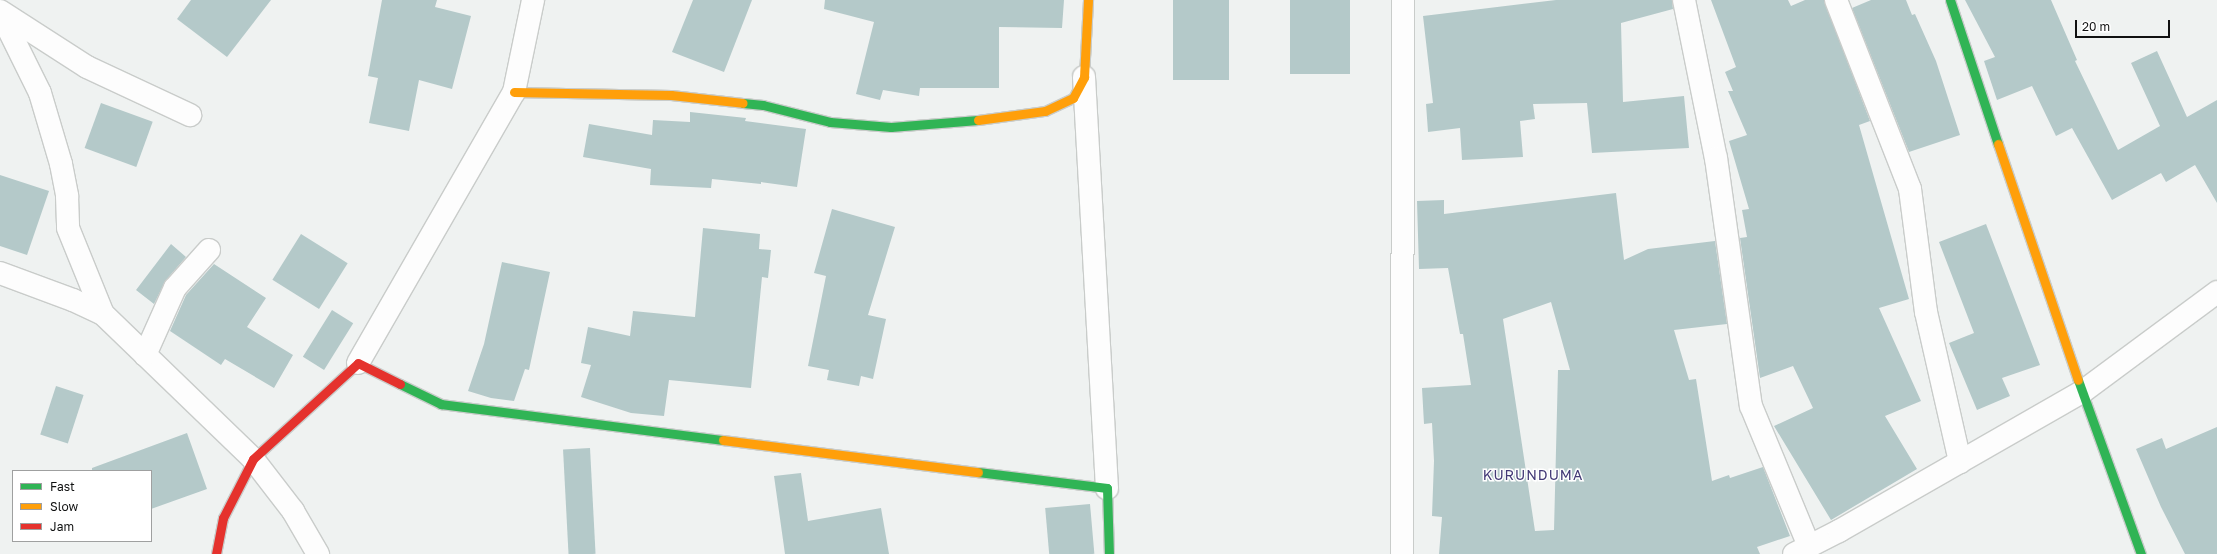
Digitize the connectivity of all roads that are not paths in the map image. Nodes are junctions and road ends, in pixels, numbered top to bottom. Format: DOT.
graph roads {
  1 [pos="533,0"];
  2 [pos="1088,0"];
  3 [pos="1403,0"];
  4 [pos="1684,0"];
  5 [pos="1836,0"];
  6 [pos="1950,0"];
  7 [pos="0,11"];
  8 [pos="1084,77"];
  9 [pos="514,92"];
  10 [pos="190,115"];
  11 [pos="209,250"];
  12 [pos="0,273"];
  13 [pos="2217,292"];
  14 [pos="103,314"];
  15 [pos="145,355"];
  16 [pos="358,363"];
  17 [pos="2082,392"];
  18 [pos="253,459"];
  19 [pos="1960,462"];
  20 [pos="1107,488"];
  21 [pos="1801,550"];
  22 [pos="216,554"];
  23 [pos="318,554"];
  24 [pos="1109,554"];
  25 [pos="1402,554"];
  26 [pos="2141,554"];
  1 -- 9 [label="street"];
  2 -- 8 [label="street"];
  3 -- 25 [label="street"];
  4 -- 21 [label="street"];
  5 -- 19 [label="street"];
  6 -- 17 [label="street"];
  7 -- 10 [label="street"];
  7 -- 14 [label="street"];
  8 -- 9 [label="street"];
  8 -- 20 [label="street"];
  9 -- 16 [label="street"];
  11 -- 15 [label="street"];
  12 -- 14 [label="street"];
  13 -- 17 [label="street"];
  14 -- 15 [label="street"];
  15 -- 18 [label="street"];
  16 -- 18 [label="street"];
  16 -- 20 [label="street"];
  17 -- 19 [label="street"];
  17 -- 26 [label="street"];
  18 -- 22 [label="street"];
  18 -- 23 [label="street"];
  19 -- 21 [label="street"];
  20 -- 24 [label="street"];
}
